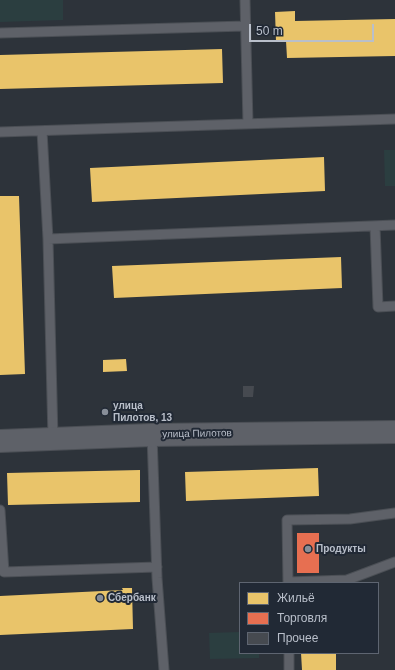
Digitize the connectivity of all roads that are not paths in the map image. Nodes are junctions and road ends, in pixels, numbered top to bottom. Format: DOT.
graph roads {
  1 [pos="247,1"];
  2 [pos="245,26"];
  3 [pos="0,33"];
  4 [pos="395,119"];
  5 [pos="248,124"];
  6 [pos="42,131"];
  7 [pos="0,132"];
  8 [pos="395,225"];
  9 [pos="375,226"];
  10 [pos="48,239"];
  11 [pos="395,306"];
  12 [pos="395,432"];
  13 [pos="152,435"];
  14 [pos="53,438"];
  15 [pos="0,441"];
  16 [pos="0,510"];
  17 [pos="395,513"];
  18 [pos="395,562"];
  19 [pos="157,567"];
  20 [pos="288,582"];
  21 [pos="289,654"];
  22 [pos="164,670"];
  23 [pos="289,670"];
  1 -- 2 [label="lane"];
  2 -- 3 [label="lane"];
  2 -- 5 [label="lane"];
  4 -- 5 [label="lane"];
  5 -- 6 [label="lane"];
  6 -- 7 [label="lane"];
  6 -- 10 [label="lane"];
  8 -- 9 [label="lane"];
  9 -- 10 [label="lane"];
  9 -- 11 [label="lane"];
  10 -- 14 [label="lane"];
  12 -- 13 [label="street, улица Пилотов"];
  13 -- 14 [label="street, улица Пилотов"];
  13 -- 19 [label="lane"];
  14 -- 15 [label="street, улица Пилотов"];
  16 -- 19 [label="lane"];
  17 -- 20 [label="lane"];
  18 -- 20 [label="lane"];
  19 -- 22 [label="lane"];
  21 -- 23 [label="lane"];
}
